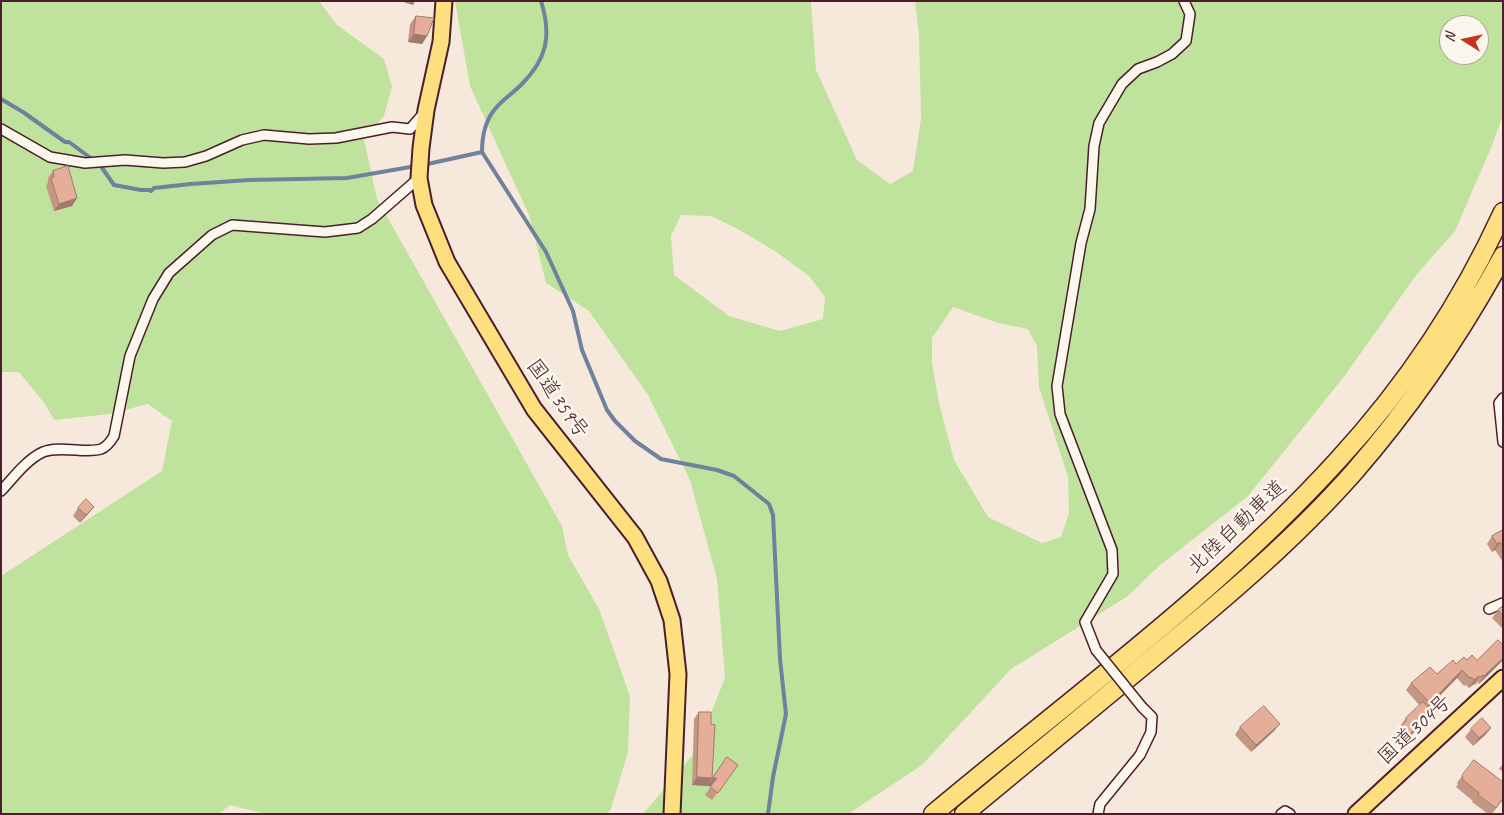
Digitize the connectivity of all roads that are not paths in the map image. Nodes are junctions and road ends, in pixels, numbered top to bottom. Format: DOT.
graph roads {
  1 [pos="444,1"];
  2 [pos="1184,1"];
  3 [pos="426,110"];
  4 [pos="1,129"];
  5 [pos="420,178"];
  6 [pos="1503,212"];
  7 [pos="1503,256"];
  8 [pos="1503,398"];
  9 [pos="1503,442"];
  10 [pos="1,491"];
  11 [pos="1503,603"];
  12 [pos="1489,609"];
  13 [pos="1503,678"];
  14 [pos="672,814"];
  15 [pos="932,814"];
  16 [pos="964,814"];
  17 [pos="1098,814"];
  18 [pos="1281,814"];
  19 [pos="1290,814"];
  20 [pos="1356,814"];
  1 -- 3 [label="highway, 国道359号"];
  2 -- 17 [label="street, bridge"];
  3 -- 4 [label="street"];
  3 -- 5 [label="highway, 国道359号"];
  5 -- 10 [label="street"];
  5 -- 14 [label="highway, 国道359号"];
  6 -- 15 [label="highway, 北陸自動車道"];
  7 -- 16 [label="highway, 北陸自動車道"];
  8 -- 9 [label="street"];
  11 -- 12 [label="street"];
  13 -- 20 [label="highway, 国道304号"];
  18 -- 19 [label="street"];
}
